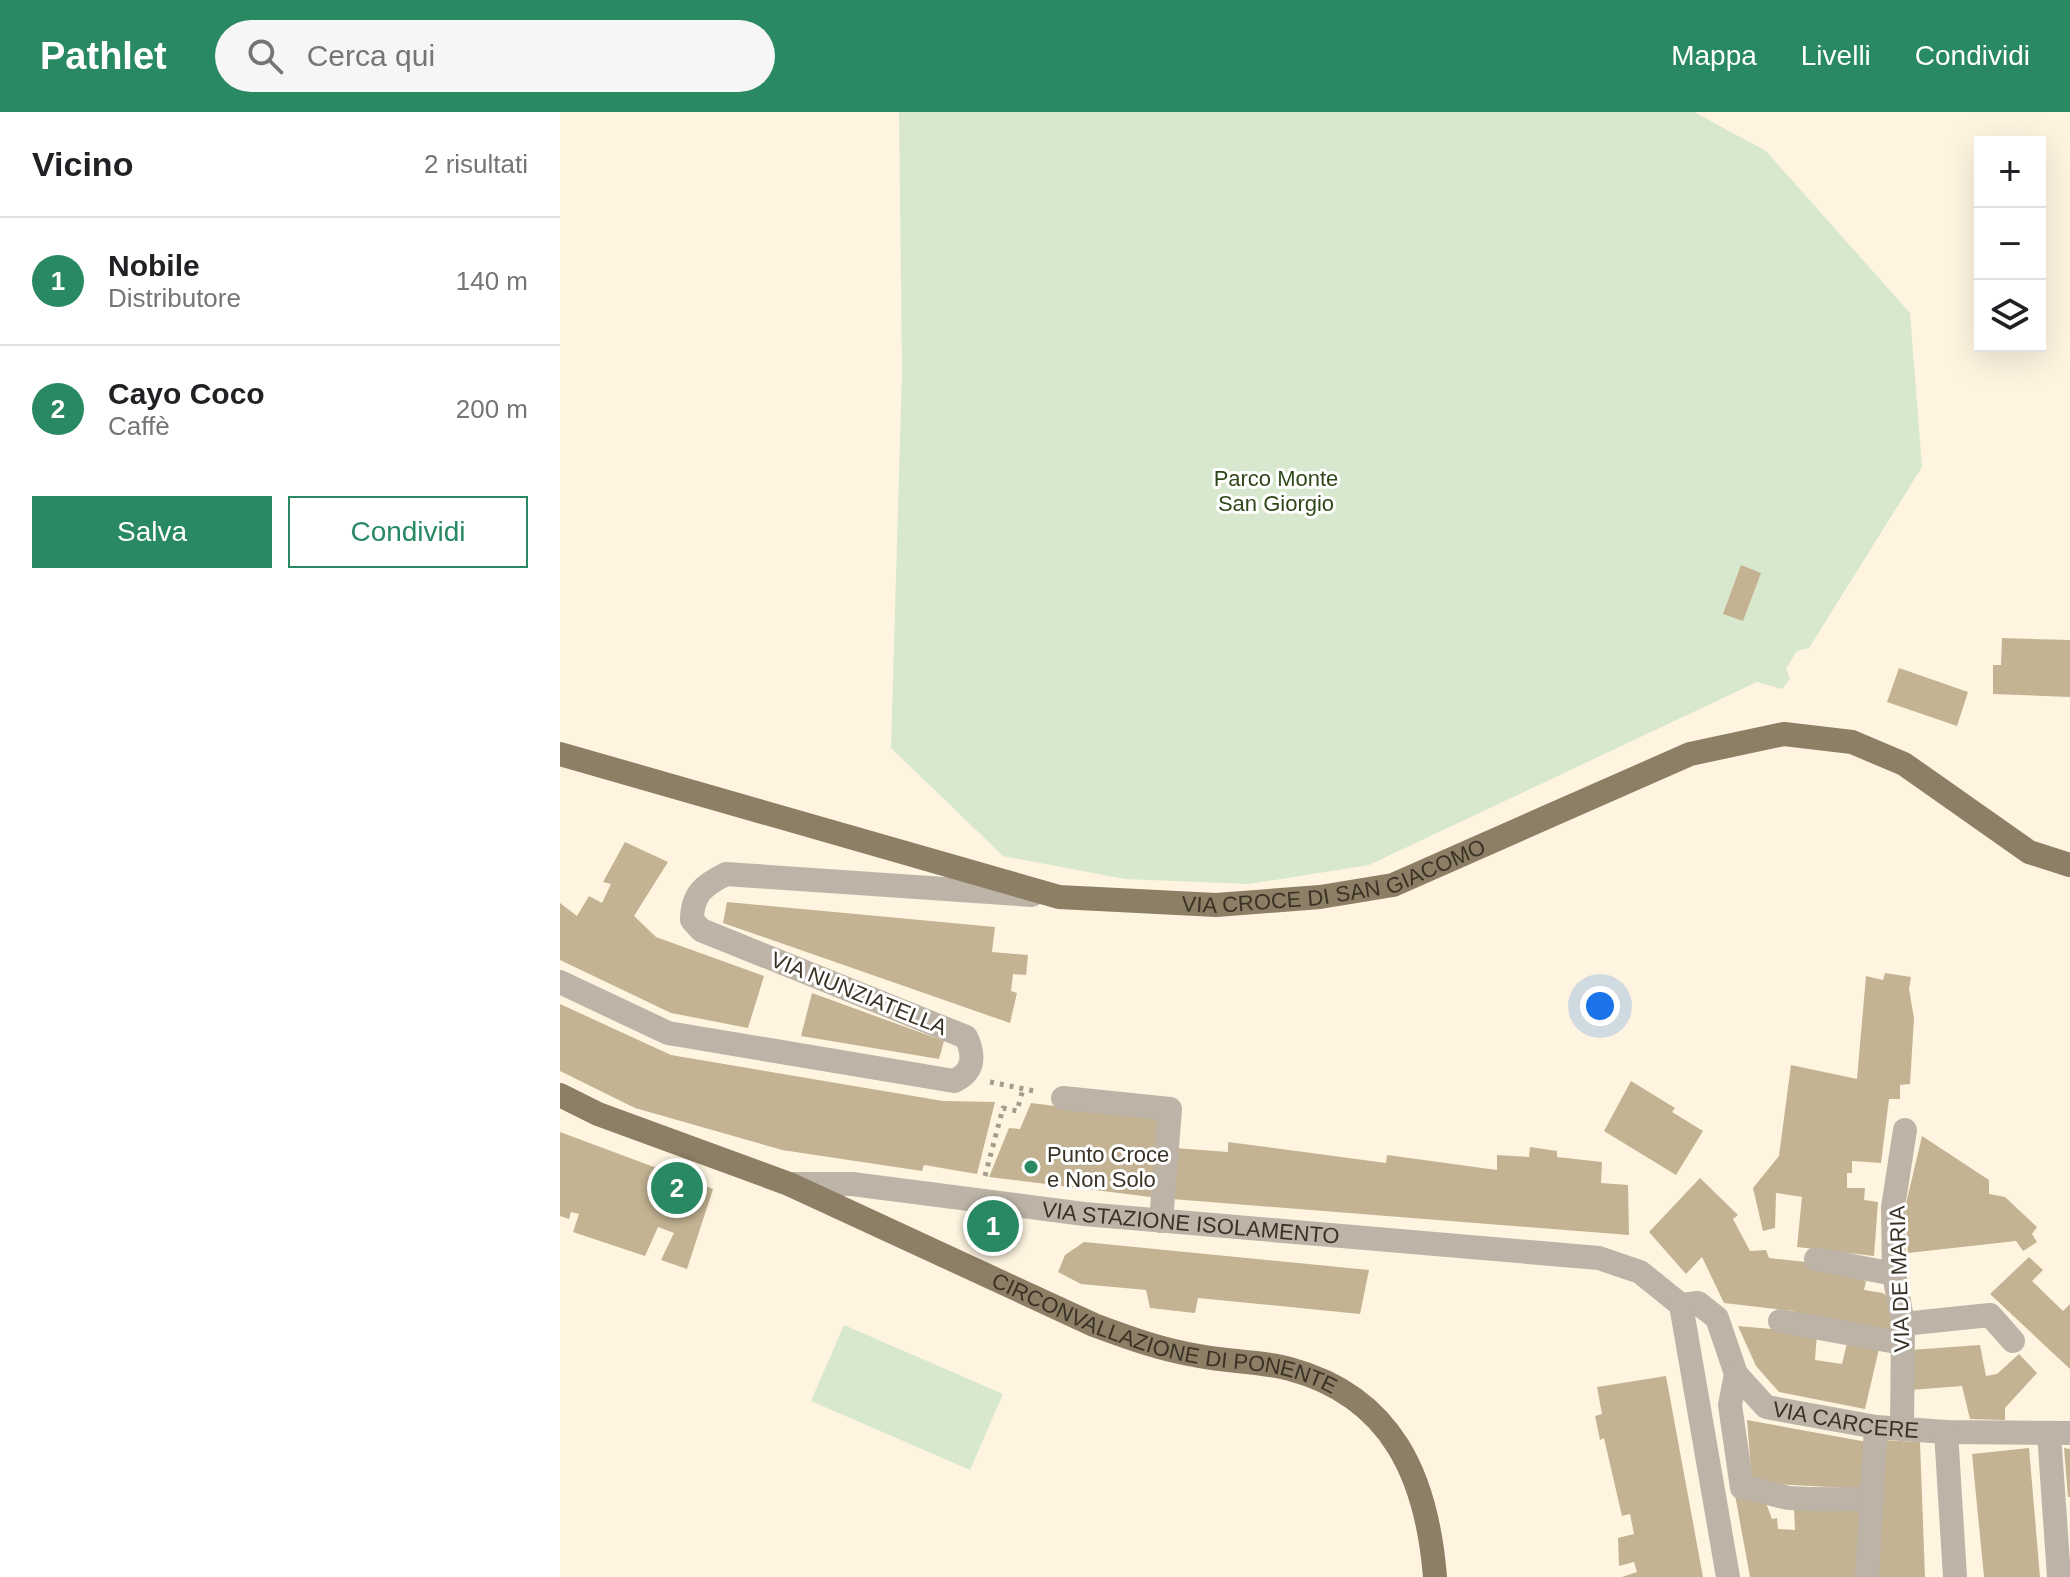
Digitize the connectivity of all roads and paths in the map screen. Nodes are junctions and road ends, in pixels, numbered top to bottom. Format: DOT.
graph roads {
  1 [pos="560,754"];
  2 [pos="2070,865"];
  3 [pos="1059,897"];
  4 [pos="560,982"];
  5 [pos="965,1076"];
  6 [pos="1023,1089"];
  7 [pos="560,1095"];
  8 [pos="1063,1098"];
  9 [pos="1905,1130"];
  10 [pos="789,1184"];
  11 [pos="979,1201"];
  12 [pos="1161,1221"];
  13 [pos="1816,1259"];
  14 [pos="1894,1274"];
  15 [pos="1681,1305"];
  16 [pos="1780,1321"];
  17 [pos="1903,1333"];
  18 [pos="2013,1341"];
  19 [pos="1736,1374"];
  20 [pos="1876,1427"];
  21 [pos="1902,1429"];
  22 [pos="1946,1432"];
  23 [pos="2059,1433"];
  24 [pos="1872,1499"];
  25 [pos="1435,1577"];
  26 [pos="1728,1577"];
  27 [pos="1867,1577"];
  28 [pos="1955,1577"];
  29 [pos="2059,1577"];
  1 -- 3 [label="main road, VIA CROCE DI SAN GIACOMO"];
  2 -- 3 [label="main road, VIA CROCE DI SAN GIACOMO"];
  3 -- 5 [label="street, VIA NUNZIATELLA"];
  4 -- 5 [label="street"];
  5 -- 6 [label="path"];
  6 -- 8 [label="path"];
  6 -- 11 [label="path"];
  7 -- 10 [label="main road, VIA STAZIONE ISOLAMENTO"];
  8 -- 12 [label="street"];
  9 -- 14 [label="street, VIA DE MARIA"];
  10 -- 11 [label="street, VIA STAZIONE ISOLAMENTO"];
  10 -- 25 [label="main road, CIRCONVALLAZIONE DI PONENTE"];
  11 -- 12 [label="street, VIA STAZIONE ISOLAMENTO"];
  12 -- 15 [label="street, VIA STAZIONE ISOLAMENTO"];
  13 -- 14 [label="street"];
  14 -- 17 [label="street, VIA DE MARIA"];
  15 -- 19 [label="street, VIA CARCERE"];
  15 -- 26 [label="street"];
  16 -- 17 [label="street"];
  17 -- 18 [label="street"];
  17 -- 21 [label="street, VIA DE MARIA"];
  19 -- 20 [label="street, VIA CARCERE"];
  19 -- 24 [label="street"];
  20 -- 21 [label="street, VIA CARCERE"];
  20 -- 24 [label="street"];
  21 -- 22 [label="street, VIA CARCERE"];
  22 -- 23 [label="street, VIA CARCERE"];
  22 -- 28 [label="street"];
  23 -- 29 [label="street"];
  24 -- 27 [label="street"];
}
